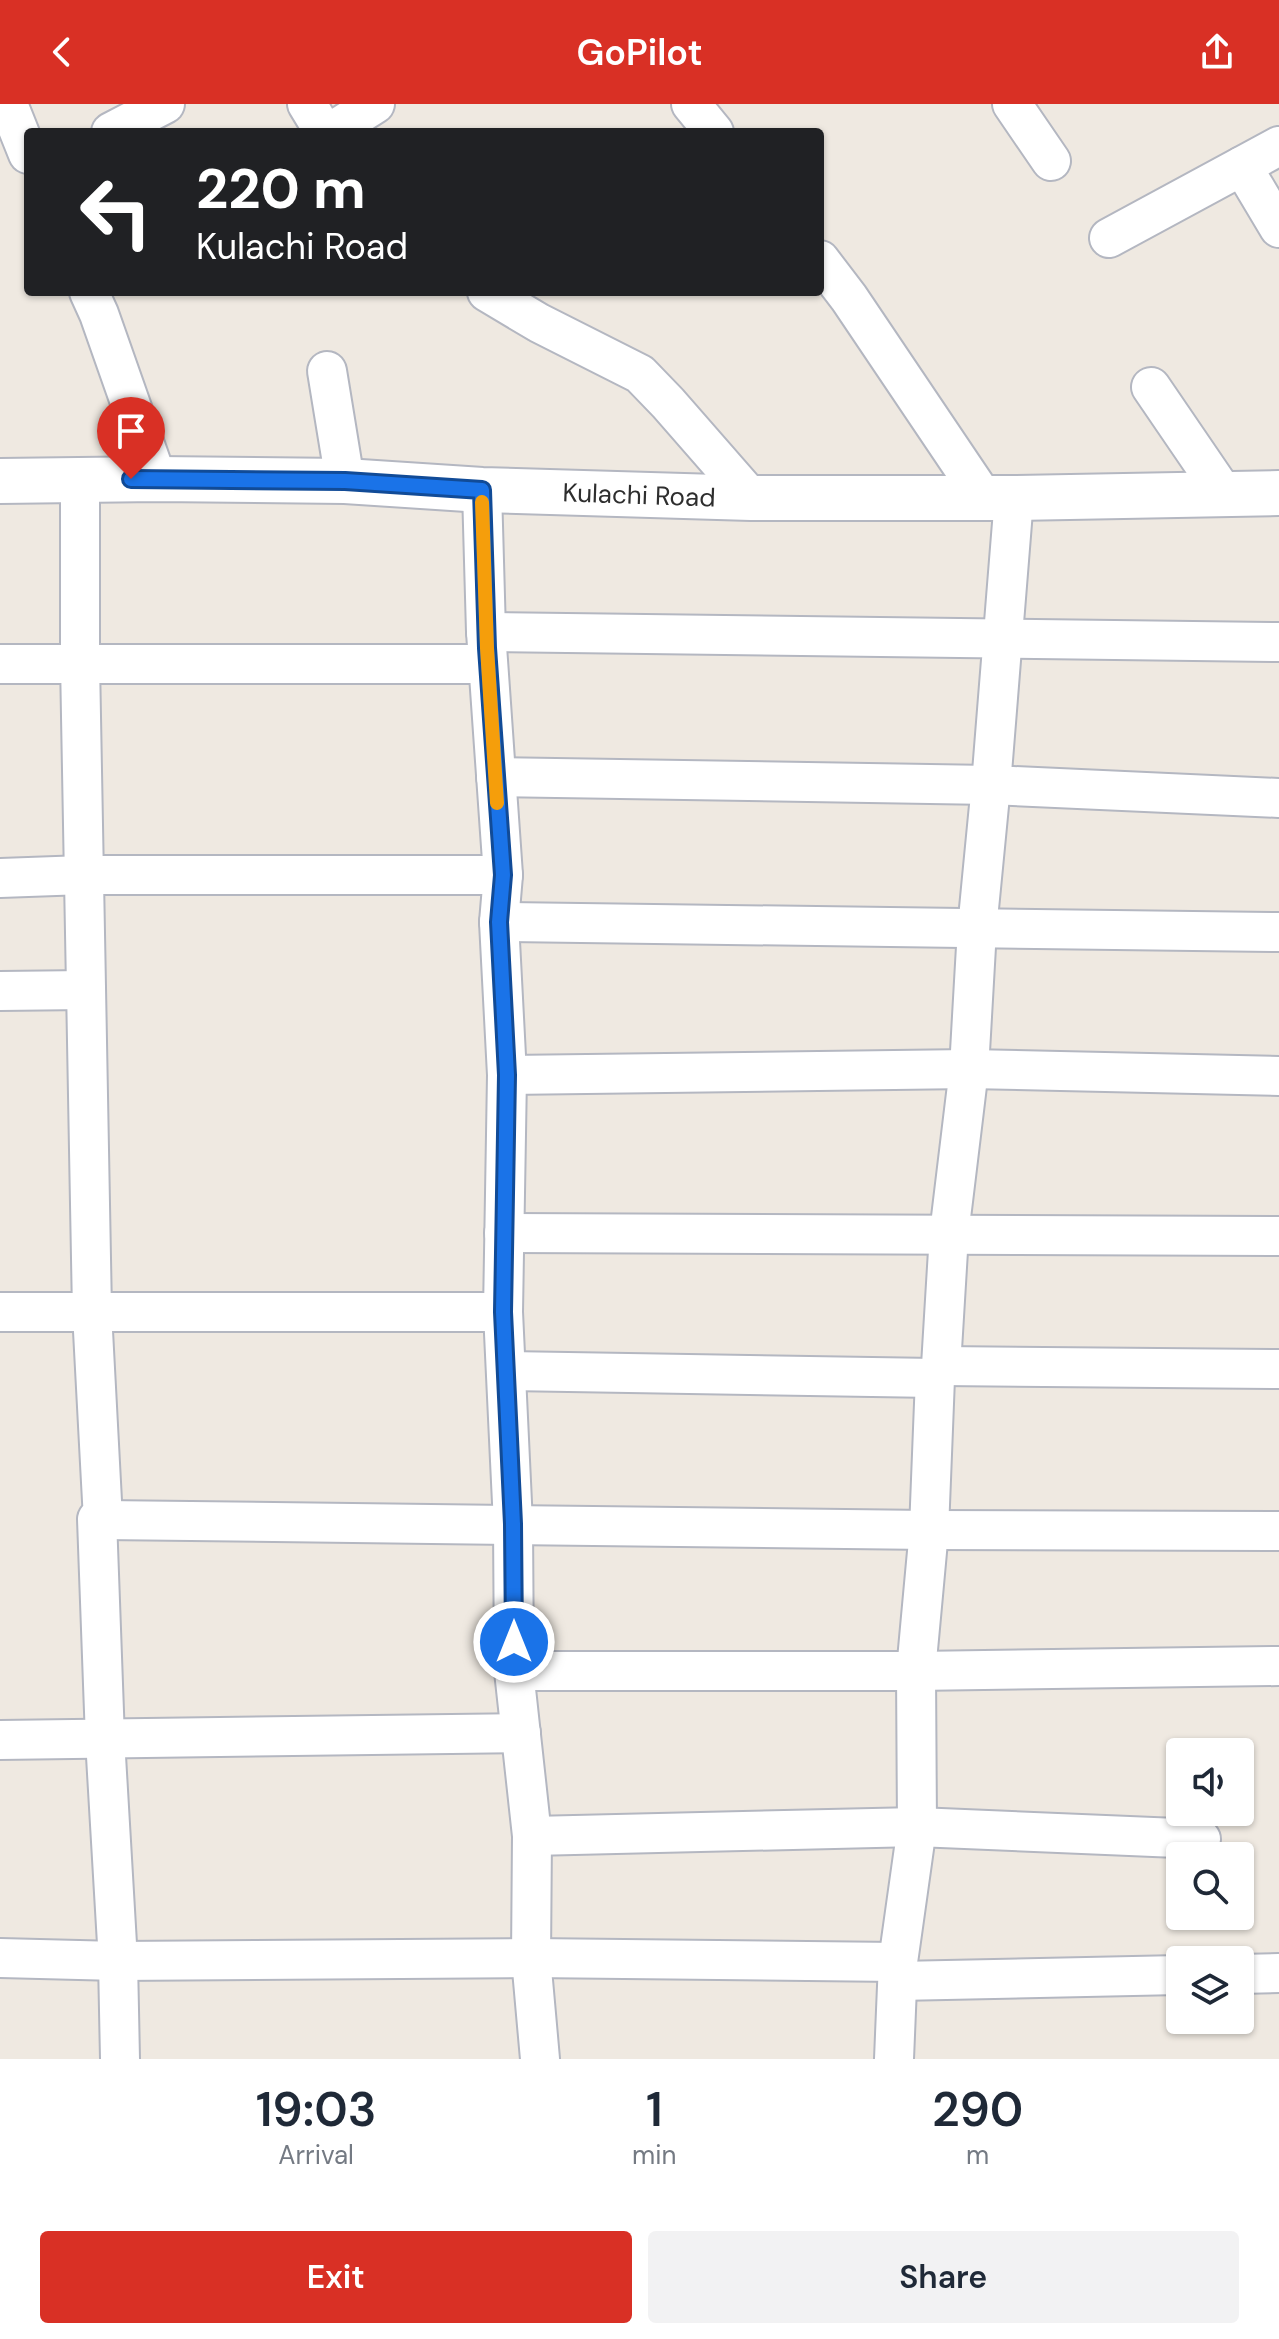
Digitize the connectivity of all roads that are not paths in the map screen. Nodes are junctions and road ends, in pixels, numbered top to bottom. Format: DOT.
graph roads {
  1 [pos="8,104"];
  2 [pos="165,104"];
  3 [pos="307,104"];
  4 [pos="375,104"];
  5 [pos="1012,104"];
  6 [pos="119,128"];
  7 [pos="322,128"];
  8 [pos="337,128"];
  9 [pos="24,144"];
  10 [pos="1279,146"];
  11 [pos="1051,161"];
  12 [pos="1242,166"];
  13 [pos="1279,228"];
  14 [pos="1109,238"];
  15 [pos="824,265"];
  16 [pos="91,296"];
  17 [pos="494,296"];
  18 [pos="327,371"];
  19 [pos="1151,387"];
  20 [pos="157,479"];
  21 [pos="80,480"];
  22 [pos="0,481"];
  23 [pos="345,481"];
  24 [pos="482,490"];
  25 [pos="1279,493"];
  26 [pos="1224,494"];
  27 [pos="751,498"];
  28 [pos="998,498"];
  29 [pos="1001,638"];
  30 [pos="1279,642"];
  31 [pos="487,648"];
  32 [pos="80,662"];
  33 [pos="0,664"];
  34 [pos="496,777"];
  35 [pos="991,785"];
  36 [pos="1279,798"];
  37 [pos="84,875"];
  38 [pos="503,875"];
  39 [pos="0,878"];
  40 [pos="499,922"];
  41 [pos="977,929"];
  42 [pos="1279,932"];
  43 [pos="86,990"];
  44 [pos="0,991"];
  45 [pos="969,1069"];
  46 [pos="507,1075"];
  47 [pos="1279,1076"];
  48 [pos="504,1233"];
  49 [pos="949,1234"];
  50 [pos="1279,1236"];
  51 [pos="0,1312"];
  52 [pos="92,1312"];
  53 [pos="503,1312"];
  54 [pos="1279,1369"];
  55 [pos="507,1371"];
  56 [pos="938,1372"];
  57 [pos="103,1520"];
  58 [pos="513,1524"];
  59 [pos="929,1530"];
  60 [pos="1279,1531"];
  61 [pos="1279,1666"];
  62 [pos="514,1671"];
  63 [pos="916,1671"];
  64 [pos="521,1733"];
  65 [pos="105,1739"];
  66 [pos="0,1740"];
  67 [pos="917,1827"];
  68 [pos="532,1836"];
  69 [pos="1201,1839"];
  70 [pos="0,1958"];
  71 [pos="531,1958"];
  72 [pos="118,1961"];
  73 [pos="898,1972"];
  74 [pos="1279,1973"];
  75 [pos="1254,1974"];
  76 [pos="1166,1975"];
  77 [pos="120,2059"];
  78 [pos="540,2059"];
  79 [pos="894,2059"];
  1 -- 9 [label="street"];
  2 -- 6 [label="street"];
  3 -- 7 [label="street"];
  4 -- 8 [label="street"];
  5 -- 11 [label="street"];
  10 -- 12 [label="street"];
  12 -- 13 [label="street"];
  12 -- 14 [label="street"];
  15 -- 28 [label="street"];
  16 -- 20 [label="street"];
  17 -- 27 [label="street"];
  18 -- 23 [label="street"];
  19 -- 26 [label="street"];
  20 -- 21 [label="street, Kulachi Road"];
  20 -- 23 [label="street, Kulachi Road"];
  21 -- 22 [label="street, Kulachi Road"];
  21 -- 32 [label="street"];
  23 -- 24 [label="street, Kulachi Road"];
  24 -- 27 [label="street, Kulachi Road"];
  24 -- 31 [label="street"];
  25 -- 26 [label="street, Kulachi Road"];
  26 -- 28 [label="street, Kulachi Road"];
  27 -- 28 [label="street, Kulachi Road"];
  28 -- 29 [label="street"];
  29 -- 30 [label="street"];
  29 -- 31 [label="street"];
  29 -- 35 [label="street"];
  31 -- 32 [label="street"];
  31 -- 34 [label="street"];
  32 -- 33 [label="street"];
  32 -- 37 [label="street"];
  34 -- 35 [label="street"];
  34 -- 38 [label="street"];
  35 -- 36 [label="street"];
  35 -- 41 [label="street"];
  37 -- 38 [label="street"];
  37 -- 39 [label="street"];
  37 -- 43 [label="street"];
  38 -- 40 [label="street"];
  40 -- 41 [label="street"];
  40 -- 46 [label="street"];
  41 -- 42 [label="street"];
  41 -- 45 [label="street"];
  43 -- 44 [label="street"];
  43 -- 52 [label="street"];
  45 -- 46 [label="street"];
  45 -- 47 [label="street"];
  45 -- 49 [label="street"];
  46 -- 48 [label="street"];
  48 -- 49 [label="street"];
  48 -- 53 [label="street"];
  49 -- 50 [label="street"];
  49 -- 56 [label="street"];
  51 -- 52 [label="street"];
  52 -- 53 [label="street"];
  52 -- 57 [label="street"];
  53 -- 55 [label="street"];
  54 -- 56 [label="street"];
  55 -- 56 [label="street"];
  55 -- 58 [label="street"];
  56 -- 59 [label="street"];
  57 -- 58 [label="street"];
  57 -- 65 [label="street"];
  58 -- 59 [label="street"];
  58 -- 62 [label="street"];
  59 -- 60 [label="street"];
  59 -- 63 [label="street"];
  61 -- 63 [label="street"];
  62 -- 63 [label="street"];
  62 -- 64 [label="street"];
  63 -- 67 [label="street"];
  64 -- 65 [label="street"];
  64 -- 68 [label="street"];
  65 -- 66 [label="street"];
  65 -- 72 [label="street"];
  67 -- 68 [label="street"];
  67 -- 69 [label="street"];
  67 -- 73 [label="street"];
  68 -- 71 [label="street"];
  70 -- 72 [label="street"];
  71 -- 72 [label="street"];
  71 -- 73 [label="street"];
  71 -- 78 [label="street"];
  72 -- 77 [label="street"];
  73 -- 76 [label="street"];
  73 -- 79 [label="street"];
  74 -- 75 [label="street"];
}
